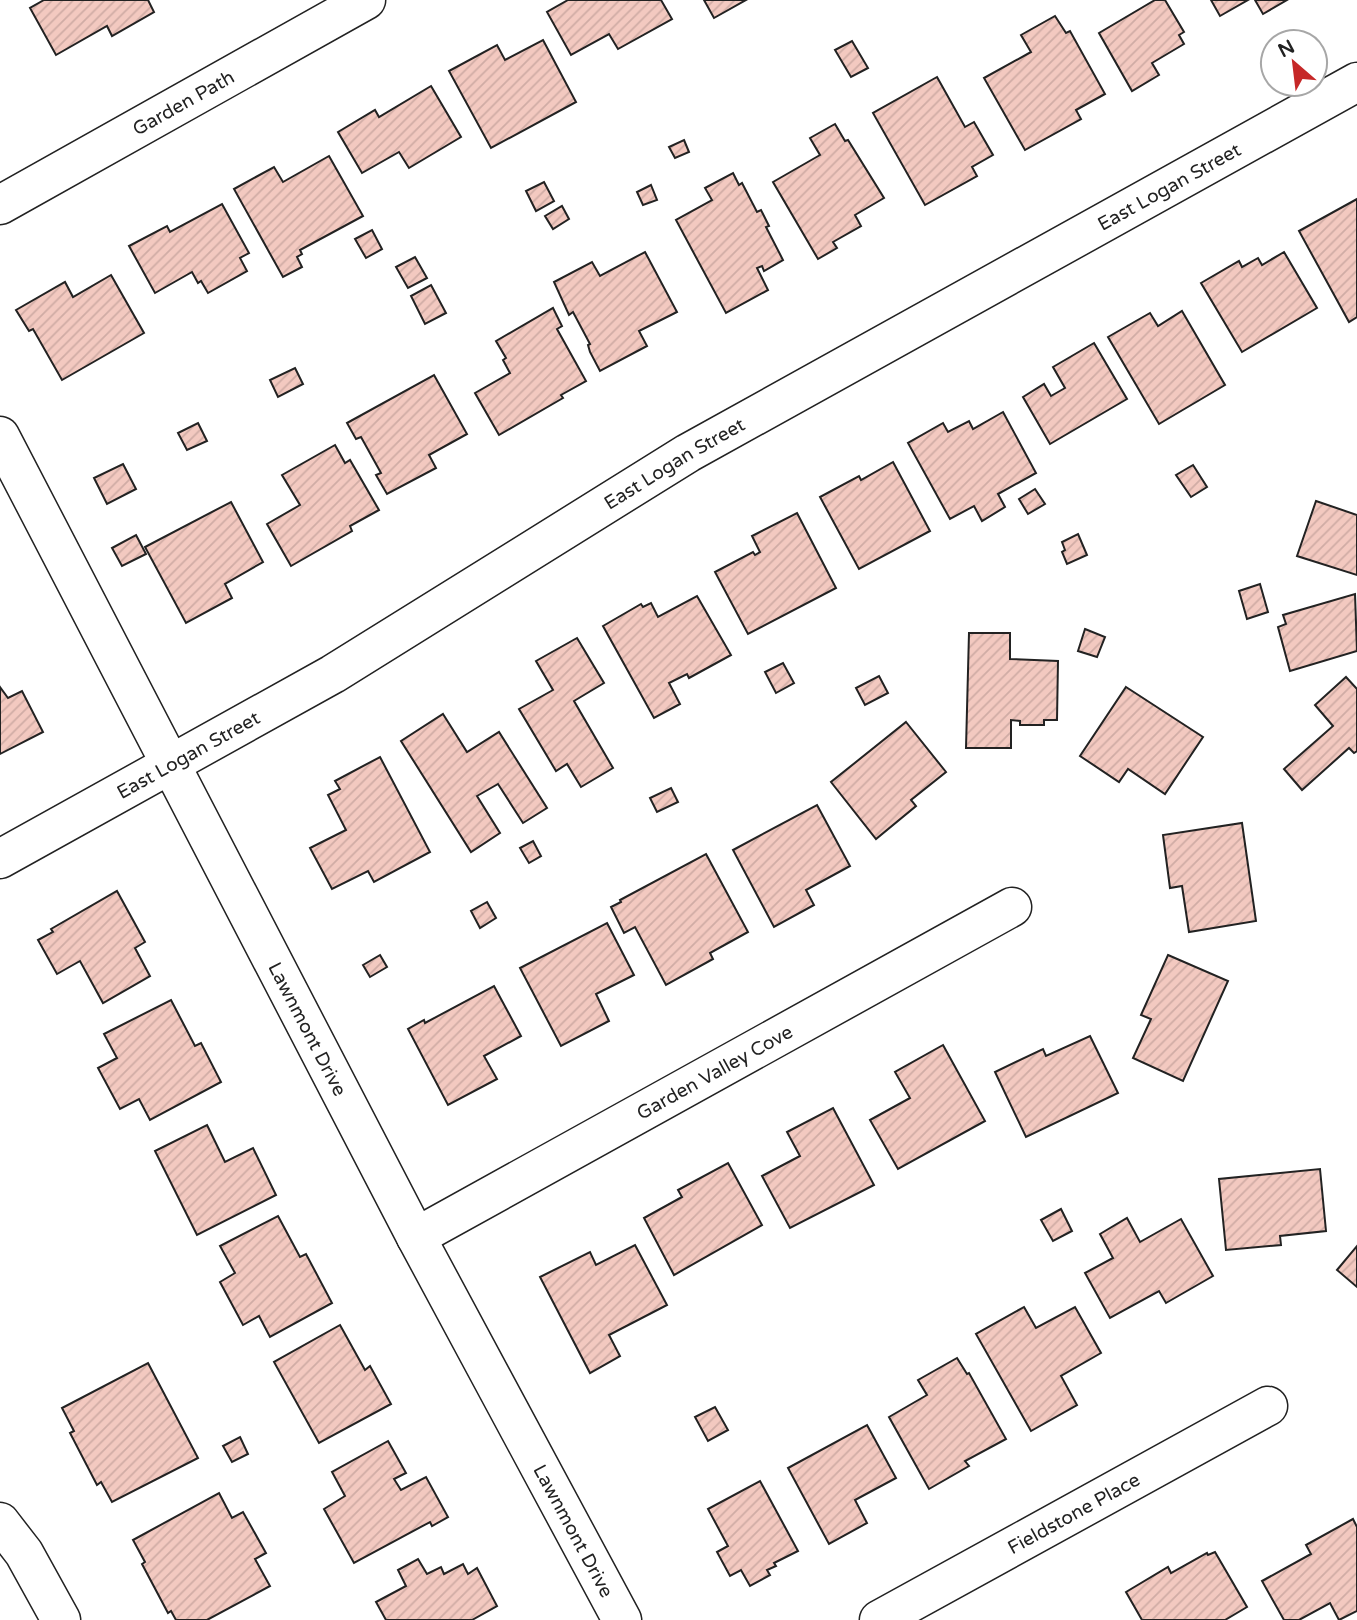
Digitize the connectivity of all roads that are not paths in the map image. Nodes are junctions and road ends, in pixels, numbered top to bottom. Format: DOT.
graph roads {
  1 [pos="366,0"];
  2 [pos="1357,82"];
  3 [pos="0,205"];
  4 [pos="0,436"];
  5 [pos="170,765"];
  6 [pos="0,859"];
  7 [pos="1012,907"];
  8 [pos="416,1237"];
  9 [pos="1268,1406"];
  10 [pos="0,1522"];
  11 [pos="61,1620"];
  12 [pos="622,1620"];
  13 [pos="879,1620"];
  1 -- 3 [label="street, Garden Path"];
  2 -- 5 [label="street, East Logan Street"];
  4 -- 5 [label="street, Lawnmont Drive"];
  5 -- 6 [label="street, East Logan Street"];
  5 -- 8 [label="street, Lawnmont Drive"];
  7 -- 8 [label="street, Garden Valley Cove"];
  8 -- 12 [label="street, Lawnmont Drive"];
  9 -- 13 [label="street, Fieldstone Place"];
  10 -- 11 [label="street"];
}
